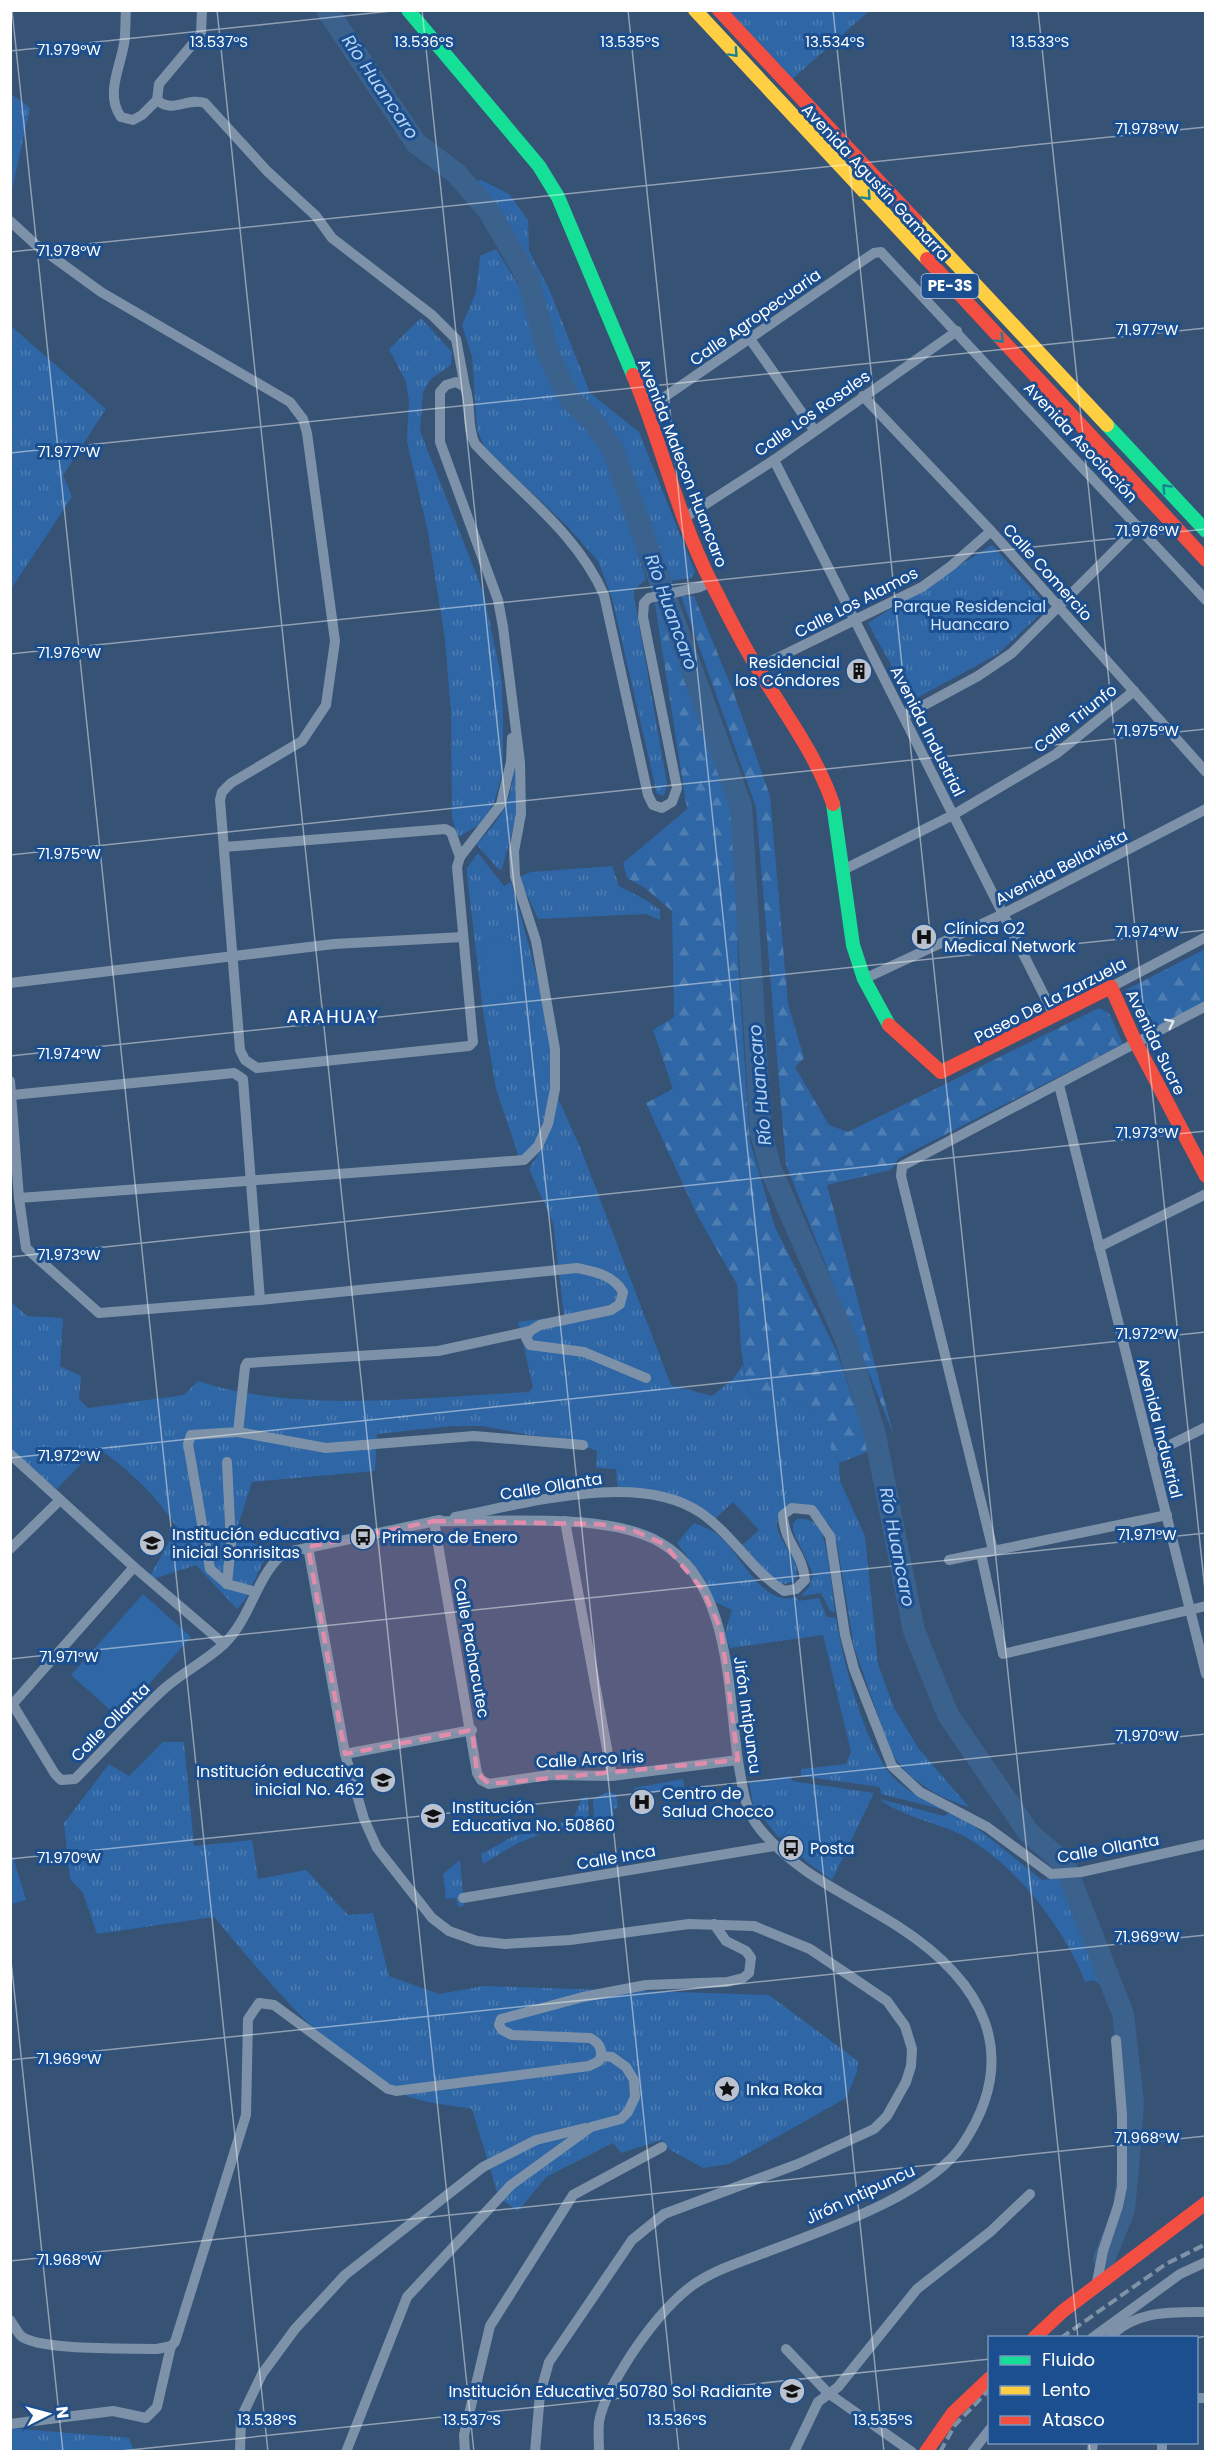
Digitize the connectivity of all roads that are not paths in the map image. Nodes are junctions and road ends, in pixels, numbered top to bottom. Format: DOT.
graph roads {
  1 [pos="126,10"];
  2 [pos="202,10"];
  3 [pos="408,10"];
  4 [pos="694,10"];
  5 [pos="719,10"];
  6 [pos="157,100"];
  7 [pos="10,221"];
  8 [pos="881,252"];
  9 [pos="957,332"];
  10 [pos="750,339"];
  11 [pos="1063,378"];
  12 [pos="465,387"];
  13 [pos="1049,392"];
  14 [pos="863,396"];
  15 [pos="647,410"];
  16 [pos="814,430"];
  17 [pos="774,460"];
  18 [pos="684,518"];
  19 [pos="1139,526"];
  20 [pos="991,531"];
  21 [pos="1206,531"];
  22 [pos="1206,560"];
  23 [pos="705,584"];
  24 [pos="1206,600"];
  25 [pos="1060,607"];
  26 [pos="856,621"];
  27 [pos="758,668"];
  28 [pos="1134,690"];
  29 [pos="512,707"];
  30 [pos="904,716"];
  31 [pos="1206,772"];
  32 [pos="1206,809"];
  33 [pos="953,815"];
  34 [pos="224,847"];
  35 [pos="459,857"];
  36 [pos="843,870"];
  37 [pos="1004,914"];
  38 [pos="463,937"];
  39 [pos="1206,938"];
  40 [pos="233,958"];
  41 [pos="864,979"];
  42 [pos="10,983"];
  43 [pos="1111,987"];
  44 [pos="1206,1006"];
  45 [pos="1055,1017"];
  46 [pos="1136,1041"];
  47 [pos="941,1072"];
  48 [pos="10,1081"];
  49 [pos="1059,1085"];
  50 [pos="12,1095"];
  51 [pos="1206,1176"];
  52 [pos="249,1181"];
  53 [pos="1206,1194"];
  54 [pos="19,1198"];
  55 [pos="1099,1247"];
  56 [pos="260,1300"];
  57 [pos="530,1331"];
  58 [pos="646,1378"];
  59 [pos="1206,1426"];
  60 [pos="238,1432"];
  61 [pos="583,1445"];
  62 [pos="1152,1454"];
  63 [pos="10,1455"];
  64 [pos="227,1462"];
  65 [pos="60,1500"];
  66 [pos="1167,1515"];
  67 [pos="434,1521"];
  68 [pos="565,1521"];
  69 [pos="308,1547"];
  70 [pos="10,1549"];
  71 [pos="993,1550"];
  72 [pos="981,1554"];
  73 [pos="949,1560"];
  74 [pos="134,1568"];
  75 [pos="227,1584"];
  76 [pos="256,1592"];
  77 [pos="1206,1605"];
  78 [pos="1190,1609"];
  79 [pos="224,1644"];
  80 [pos="1206,1674"];
  81 [pos="12,1706"];
  82 [pos="472,1730"];
  83 [pos="345,1754"];
  84 [pos="738,1760"];
  85 [pos="612,1776"];
  86 [pos="481,1780"];
  87 [pos="1206,1844"];
  88 [pos="774,1846"];
  89 [pos="463,1898"];
  90 [pos="714,1924"];
  91 [pos="1116,2040"];
  92 [pos="601,2056"];
  93 [pos="591,2127"];
  94 [pos="662,2147"];
  95 [pos="1030,2194"];
  96 [pos="1206,2203"];
  97 [pos="1206,2262"];
  98 [pos="1096,2287"];
  99 [pos="1206,2313"];
  100 [pos="1120,2317"];
  101 [pos="10,2320"];
  102 [pos="1035,2336"];
  103 [pos="1093,2336"];
  104 [pos="1109,2336"];
  105 [pos="1110,2336"];
  106 [pos="171,2346"];
  107 [pos="786,2349"];
  108 [pos="988,2380"];
  109 [pos="828,2393"];
  110 [pos="10,2424"];
  111 [pos="988,2431"];
  112 [pos="240,2451"];
  113 [pos="346,2451"];
  114 [pos="465,2451"];
  115 [pos="534,2451"];
  116 [pos="599,2451"];
  117 [pos="794,2451"];
  118 [pos="912,2451"];
  119 [pos="926,2451"];
  120 [pos="972,2451"];
  1 -- 6 [label="street"];
  2 -- 6 [label="street"];
  3 -- 15 [label="main road, Avenida Malecon Huancaro"];
  4 -- 13 [label="main road, Avenida Agustín Gamarra / PE-3S, one-way"];
  5 -- 11 [label="main road, Avenida Agustín Gamarra / PE-3S"];
  6 -- 12 [label="street"];
  7 -- 34 [label="street"];
  8 -- 9 [label="street, Avenida Asociación"];
  8 -- 10 [label="street, Calle Agropecuaria"];
  9 -- 14 [label="street, Calle Los Rosales"];
  9 -- 19 [label="street, Avenida Asociación"];
  10 -- 15 [label="street, Calle Agropecuaria"];
  10 -- 16 [label="street"];
  11 -- 13 [label="main road"];
  21 -- 11 [label="main road, Avenida Agustín Gamarra / PE-3S, one-way"];
  12 -- 23 [label="street"];
  12 -- 29 [label="street"];
  13 -- 22 [label="main road, Avenida Agustín Gamarra / PE-3S"];
  14 -- 16 [label="street, Calle Los Rosales"];
  14 -- 20 [label="street, Calle Comercio"];
  15 -- 18 [label="main road, Avenida Malecon Huancaro"];
  16 -- 17 [label="street, Calle Los Rosales"];
  17 -- 18 [label="street, Calle Los Rosales"];
  17 -- 26 [label="street, Avenida Industrial"];
  18 -- 23 [label="main road, Avenida Malecon Huancaro"];
  19 -- 24 [label="street, Avenida Asociación"];
  19 -- 25 [label="street"];
  20 -- 25 [label="street, Calle Comercio"];
  20 -- 26 [label="street, Calle Los Alamos"];
  23 -- 27 [label="main road, Avenida Malecon Huancaro"];
  25 -- 28 [label="street, Calle Comercio"];
  25 -- 30 [label="street"];
  26 -- 27 [label="street, Calle Los Alamos"];
  26 -- 30 [label="street, Avenida Industrial"];
  27 -- 36 [label="main road, Avenida Malecon Huancaro"];
  28 -- 31 [label="street, Calle Comercio"];
  28 -- 33 [label="street, Calle Triunfo"];
  29 -- 35 [label="street"];
  29 -- 52 [label="street"];
  30 -- 33 [label="street, Avenida Industrial"];
  32 -- 37 [label="street, Avenida Bellavista"];
  33 -- 36 [label="street, Calle Triunfo"];
  33 -- 37 [label="street, Avenida Industrial"];
  34 -- 35 [label="street"];
  34 -- 40 [label="street"];
  35 -- 38 [label="street"];
  36 -- 41 [label="main road, Avenida Malecon Huancaro"];
  37 -- 41 [label="street, Avenida Bellavista"];
  37 -- 45 [label="street, Avenida Industrial"];
  38 -- 40 [label="street"];
  38 -- 40 [label="street"];
  39 -- 43 [label="street, Paseo De La Zarzuela"];
  40 -- 42 [label="street"];
  41 -- 47 [label="main road, Avenida Malecon Huancaro"];
  43 -- 45 [label="main road, Paseo De La Zarzuela"];
  43 -- 46 [label="main road, Avenida Sucre"];
  46 -- 44 [label="street, one-way"];
  45 -- 47 [label="main road, Paseo De La Zarzuela"];
  46 -- 49 [label="street"];
  46 -- 51 [label="main road, Avenida Sucre"];
  48 -- 50 [label="street"];
  49 -- 55 [label="street, Avenida Industrial"];
  49 -- 71 [label="street"];
  50 -- 52 [label="street"];
  50 -- 54 [label="street"];
  52 -- 54 [label="street"];
  52 -- 56 [label="street"];
  53 -- 55 [label="street"];
  54 -- 56 [label="street"];
  55 -- 62 [label="street, Avenida Industrial"];
  56 -- 57 [label="street"];
  57 -- 58 [label="street"];
  57 -- 60 [label="street"];
  59 -- 62 [label="street"];
  60 -- 61 [label="street"];
  60 -- 75 [label="street"];
  62 -- 66 [label="street, Avenida Industrial"];
  63 -- 65 [label="street"];
  64 -- 75 [label="street"];
  65 -- 70 [label="street"];
  65 -- 74 [label="street"];
  66 -- 71 [label="street"];
  66 -- 78 [label="street, Avenida Industrial"];
  67 -- 68 [label="street, Jirón Intipuncu"];
  67 -- 69 [label="street, Calle Ollanta"];
  67 -- 82 [label="street, Calle Pachacutec"];
  67 -- 87 [label="street, Calle Ollanta"];
  68 -- 84 [label="street, Jirón Intipuncu"];
  68 -- 85 [label="street"];
  69 -- 76 [label="street, Calle Ollanta"];
  69 -- 83 [label="street"];
  71 -- 72 [label="street"];
  72 -- 73 [label="street"];
  72 -- 78 [label="street"];
  74 -- 79 [label="street"];
  74 -- 81 [label="street"];
  75 -- 76 [label="street"];
  76 -- 79 [label="street, Calle Ollanta"];
  77 -- 78 [label="street"];
  78 -- 80 [label="street, Avenida Industrial"];
  79 -- 81 [label="street, Calle Ollanta"];
  82 -- 83 [label="street"];
  82 -- 86 [label="street, Calle Pachacutec"];
  83 -- 90 [label="street"];
  84 -- 85 [label="street, Calle Arco Iris"];
  84 -- 88 [label="street, Jirón Intipuncu"];
  85 -- 86 [label="street, Calle Arco Iris"];
  88 -- 89 [label="street, Calle Inca"];
  88 -- 116 [label="street, Jirón Intipuncu"];
  90 -- 92 [label="street"];
  90 -- 115 [label="street"];
  91 -- 98 [label="street"];
  92 -- 93 [label="street"];
  92 -- 106 [label="street"];
  93 -- 112 [label="street"];
  93 -- 113 [label="street"];
  94 -- 114 [label="street"];
  95 -- 109 [label="street"];
  96 -- 98 [label="main road"];
  97 -- 100 [label="street"];
  98 -- 102 [label="main road"];
  99 -- 105 [label="street"];
  100 -- 103 [label="street"];
  100 -- 104 [label="street"];
  101 -- 106 [label="street"];
  106 -- 110 [label="street"];
  107 -- 109 [label="street"];
  108 -- 119 [label="main road"];
  109 -- 117 [label="street"];
  109 -- 118 [label="street"];
  111 -- 120 [label="street"];
}
